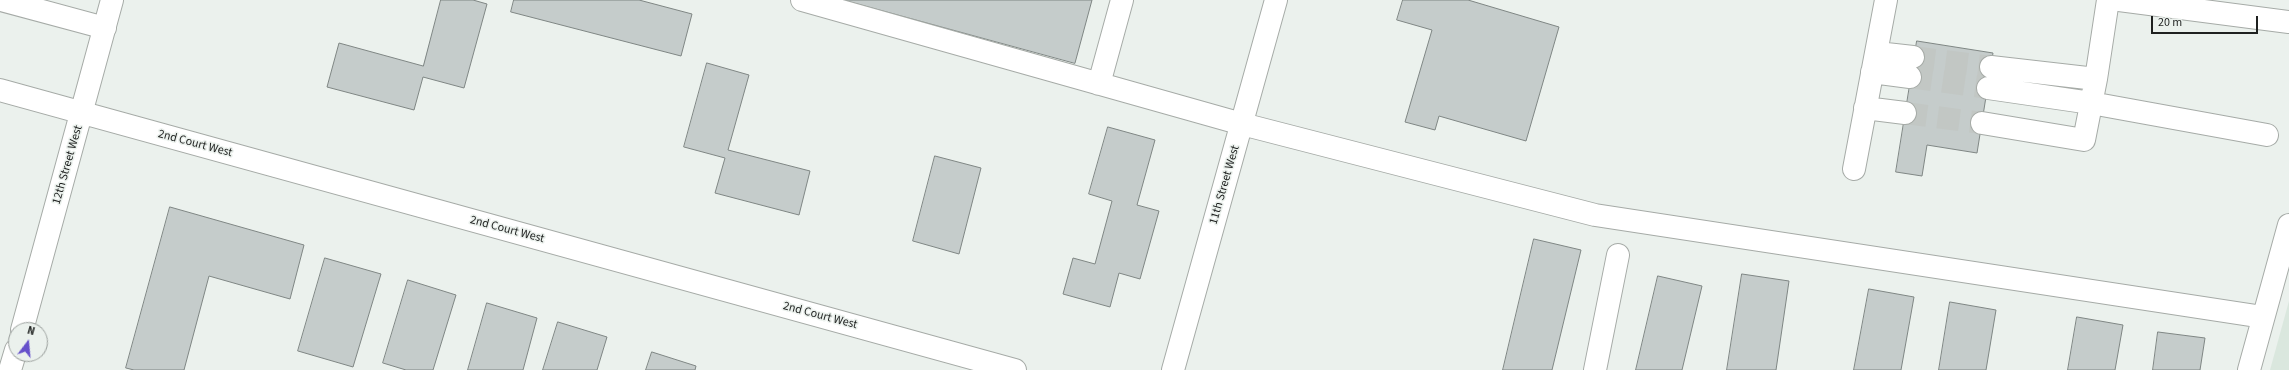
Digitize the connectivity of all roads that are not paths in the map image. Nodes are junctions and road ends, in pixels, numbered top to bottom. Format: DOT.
graph roads {
  1 [pos="1,0"];
  2 [pos="112,0"];
  3 [pos="802,0"];
  4 [pos="1122,0"];
  5 [pos="1276,0"];
  6 [pos="1886,0"];
  7 [pos="2108,0"];
  8 [pos="2118,0"];
  9 [pos="48,6"];
  10 [pos="2289,22"];
  11 [pos="105,28"];
  12 [pos="1875,62"];
  13 [pos="1912,67"];
  14 [pos="2096,79"];
  15 [pos="1099,84"];
  16 [pos="0,90"];
  17 [pos="2091,103"];
  18 [pos="1865,108"];
  19 [pos="82,113"];
  20 [pos="1905,113"];
  21 [pos="1982,123"];
  22 [pos="1242,124"];
  23 [pos="2267,134"];
  24 [pos="1854,168"];
  25 [pos="2289,225"];
  26 [pos="1618,255"];
  27 [pos="2263,317"];
  28 [pos="24,322"];
  29 [pos="1015,370"];
  30 [pos="1174,370"];
  31 [pos="1595,370"];
  32 [pos="2249,370"];
  1 -- 9 [label="street"];
  2 -- 11 [label="street, 12th Street West"];
  3 -- 15 [label="street"];
  4 -- 15 [label="street"];
  5 -- 22 [label="street, 11th Street West"];
  6 -- 12 [label="street"];
  7 -- 14 [label="street"];
  8 -- 10 [label="street"];
  9 -- 11 [label="street"];
  11 -- 19 [label="street, 12th Street West"];
  12 -- 13 [label="street"];
  12 -- 18 [label="street"];
  14 -- 17 [label="street"];
  14 -- 17 [label="street"];
  15 -- 22 [label="street"];
  16 -- 19 [label="street, 2nd Court West"];
  17 -- 21 [label="street"];
  17 -- 23 [label="street"];
  18 -- 20 [label="street"];
  18 -- 24 [label="street"];
  19 -- 28 [label="street, 12th Street West"];
  19 -- 29 [label="street, 2nd Court West"];
  22 -- 27 [label="street"];
  22 -- 30 [label="street, 11th Street West"];
  25 -- 27 [label="street"];
  26 -- 31 [label="street"];
  27 -- 32 [label="street"];
}
